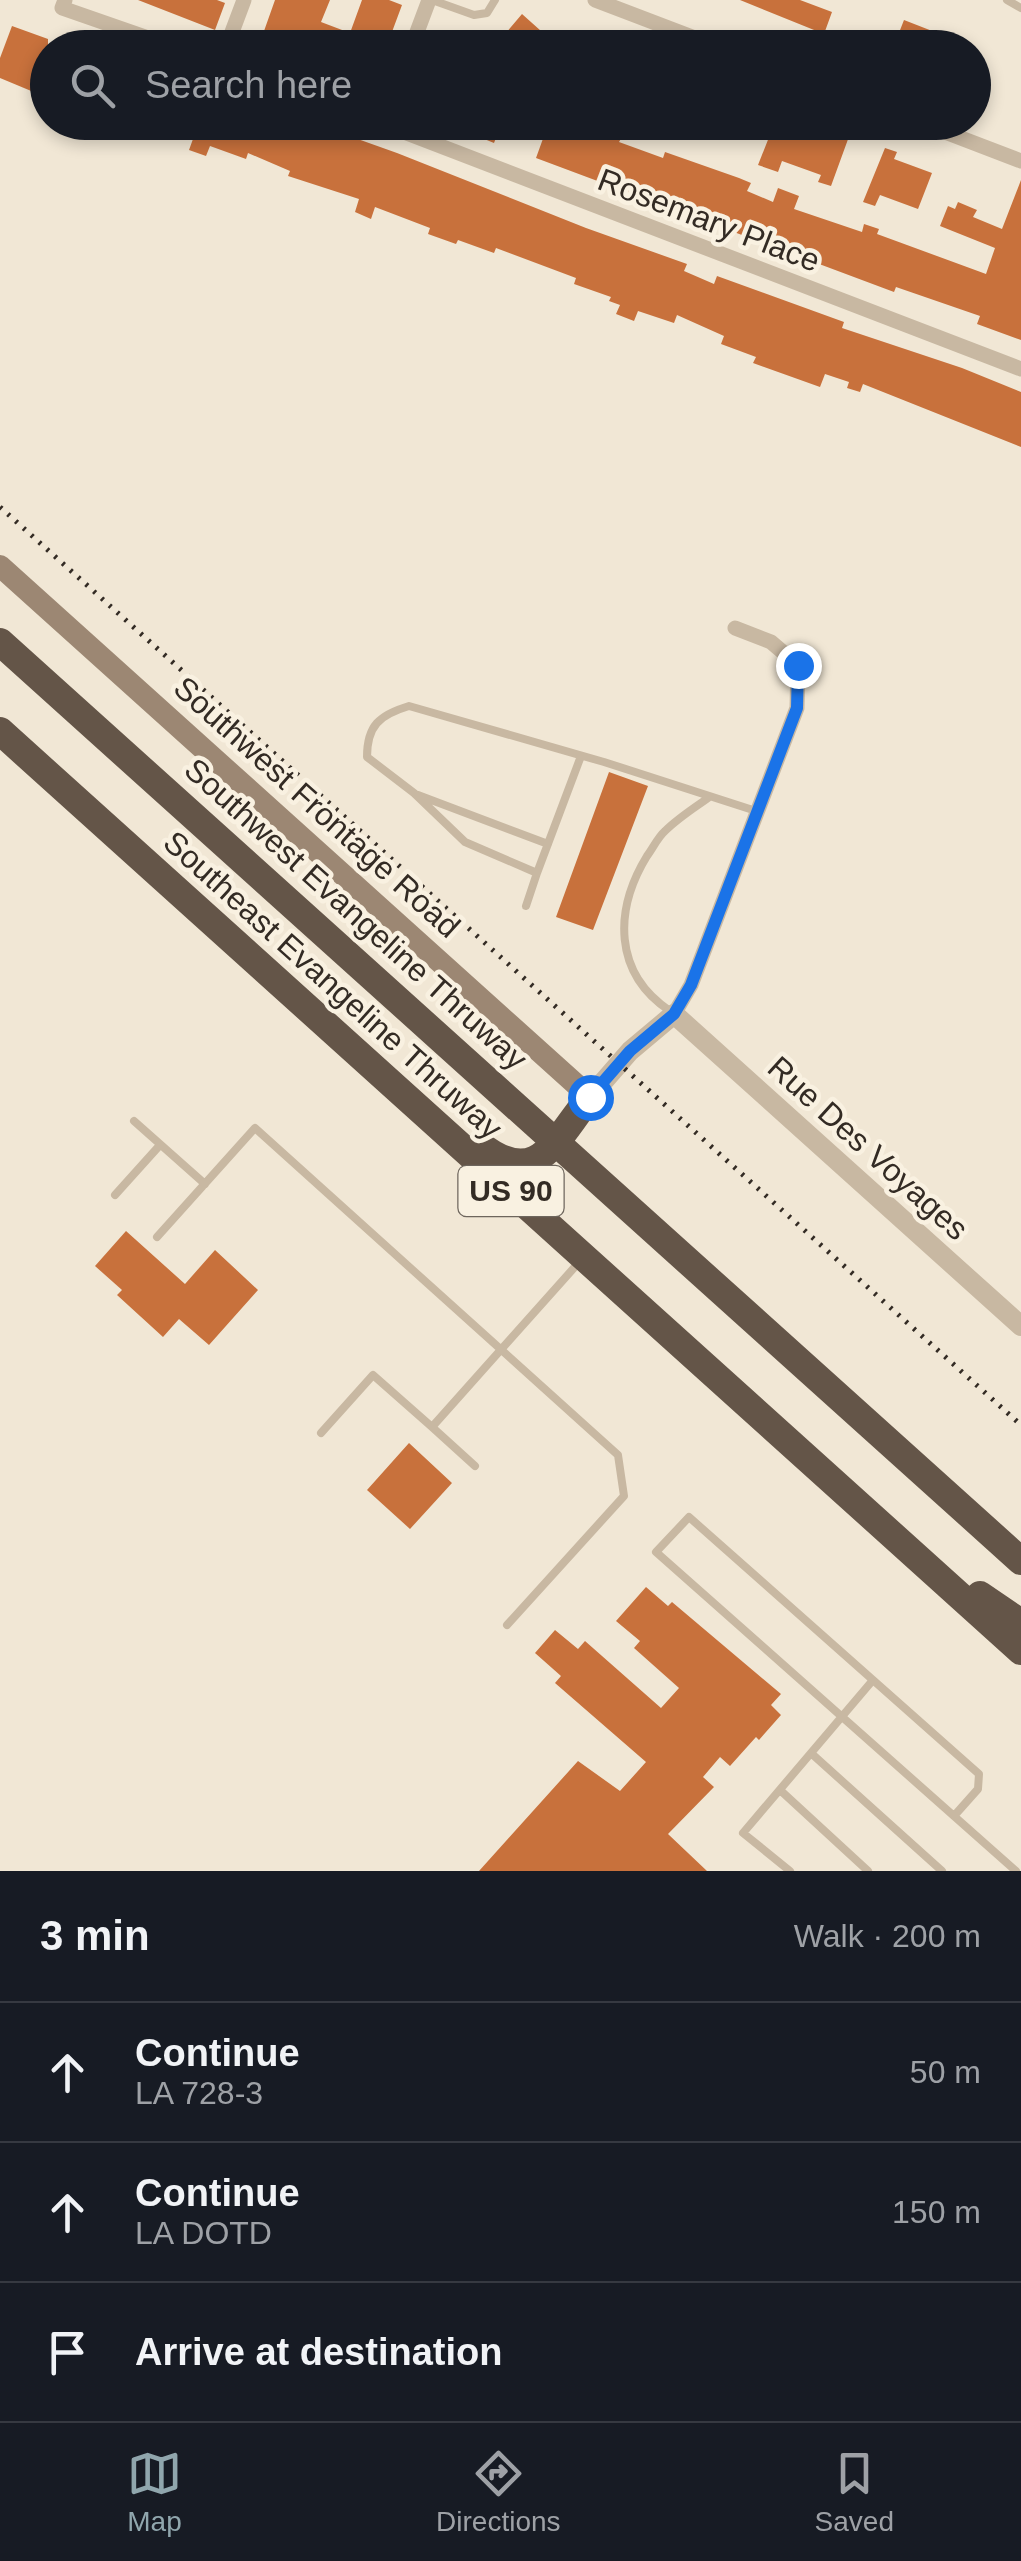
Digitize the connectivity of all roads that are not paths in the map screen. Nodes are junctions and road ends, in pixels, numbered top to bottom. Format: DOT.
graph roads {
  1 [pos="244,0"];
  2 [pos="430,0"];
  3 [pos="495,0"];
  4 [pos="595,0"];
  5 [pos="1007,0"];
  6 [pos="63,4"];
  7 [pos="1021,8"];
  8 [pos="131,30"];
  9 [pos="233,30"];
  10 [pos="418,30"];
  11 [pos="674,30"];
  12 [pos="426,140"];
  13 [pos="966,140"];
  14 [pos="1021,161"];
  15 [pos="1021,369"];
  16 [pos="0,566"];
  17 [pos="735,628"];
  18 [pos="0,642"];
  19 [pos="0,731"];
  20 [pos="581,756"];
  21 [pos="414,793"];
  22 [pos="708,798"];
  23 [pos="758,812"];
  24 [pos="548,844"];
  25 [pos="536,873"];
  26 [pos="526,906"];
  27 [pos="674,1014"];
  28 [pos="500,1090"];
  29 [pos="590,1097"];
  30 [pos="134,1121"];
  31 [pos="442,1130"];
  32 [pos="555,1140"];
  33 [pos="160,1145"];
  34 [pos="205,1184"];
  35 [pos="115,1195"];
  36 [pos="157,1236"];
  37 [pos="584,1257"];
  38 [pos="1021,1326"];
  39 [pos="501,1350"];
  40 [pos="432,1428"];
  41 [pos="322,1433"];
  42 [pos="475,1466"];
  43 [pos="893,1534"];
  44 [pos="1021,1562"];
  45 [pos="1021,1623"];
  46 [pos="507,1625"];
  47 [pos="1021,1652"];
  48 [pos="873,1680"];
  49 [pos="842,1718"];
  50 [pos="812,1754"];
  51 [pos="780,1790"];
  52 [pos="954,1816"];
  53 [pos="790,1871"];
  54 [pos="868,1871"];
  55 [pos="942,1871"];
  56 [pos="1016,1871"];
  1 -- 9 [label="street"];
  2 -- 3 [label="lane"];
  2 -- 10 [label="street"];
  4 -- 11 [label="street"];
  5 -- 7 [label="lane"];
  6 -- 8 [label="street"];
  12 -- 15 [label="street, Rosemary Place"];
  13 -- 14 [label="street"];
  16 -- 29 [label="main road, Southwest Frontage Road"];
  17 -- 23 [label="street"];
  18 -- 28 [label="highway, Southwest Evangeline Thruway / US 90"];
  19 -- 31 [label="highway, Southeast Evangeline Thruway / US 90"];
  20 -- 21 [label="lane"];
  20 -- 22 [label="lane"];
  20 -- 24 [label="lane"];
  21 -- 24 [label="lane"];
  21 -- 25 [label="lane"];
  22 -- 23 [label="lane"];
  22 -- 27 [label="lane"];
  23 -- 27 [label="street"];
  24 -- 25 [label="lane"];
  25 -- 26 [label="lane"];
  27 -- 29 [label="street"];
  27 -- 38 [label="street, Rue Des Voyages"];
  28 -- 29 [label="highway"];
  28 -- 32 [label="highway, Southwest Evangeline Thruway / US 90"];
  29 -- 32 [label="highway"];
  30 -- 33 [label="lane"];
  31 -- 32 [label="highway"];
  31 -- 37 [label="highway, Southeast Evangeline Thruway / US 90"];
  32 -- 44 [label="highway, Southwest Evangeline Thruway / US 90"];
  33 -- 34 [label="lane"];
  33 -- 35 [label="lane"];
  34 -- 36 [label="lane"];
  34 -- 39 [label="lane"];
  37 -- 39 [label="lane"];
  37 -- 43 [label="highway, Southeast Evangeline Thruway / US 90"];
  39 -- 40 [label="lane"];
  39 -- 46 [label="lane"];
  40 -- 41 [label="lane"];
  40 -- 42 [label="lane"];
  43 -- 45 [label="highway"];
  43 -- 47 [label="highway, Southeast Evangeline Thruway / US 90"];
  48 -- 49 [label="lane"];
  48 -- 49 [label="lane"];
  48 -- 52 [label="lane"];
  49 -- 50 [label="lane"];
  49 -- 52 [label="lane"];
  50 -- 51 [label="lane"];
  50 -- 55 [label="lane"];
  51 -- 53 [label="lane"];
  51 -- 54 [label="lane"];
  52 -- 56 [label="lane"];
}
